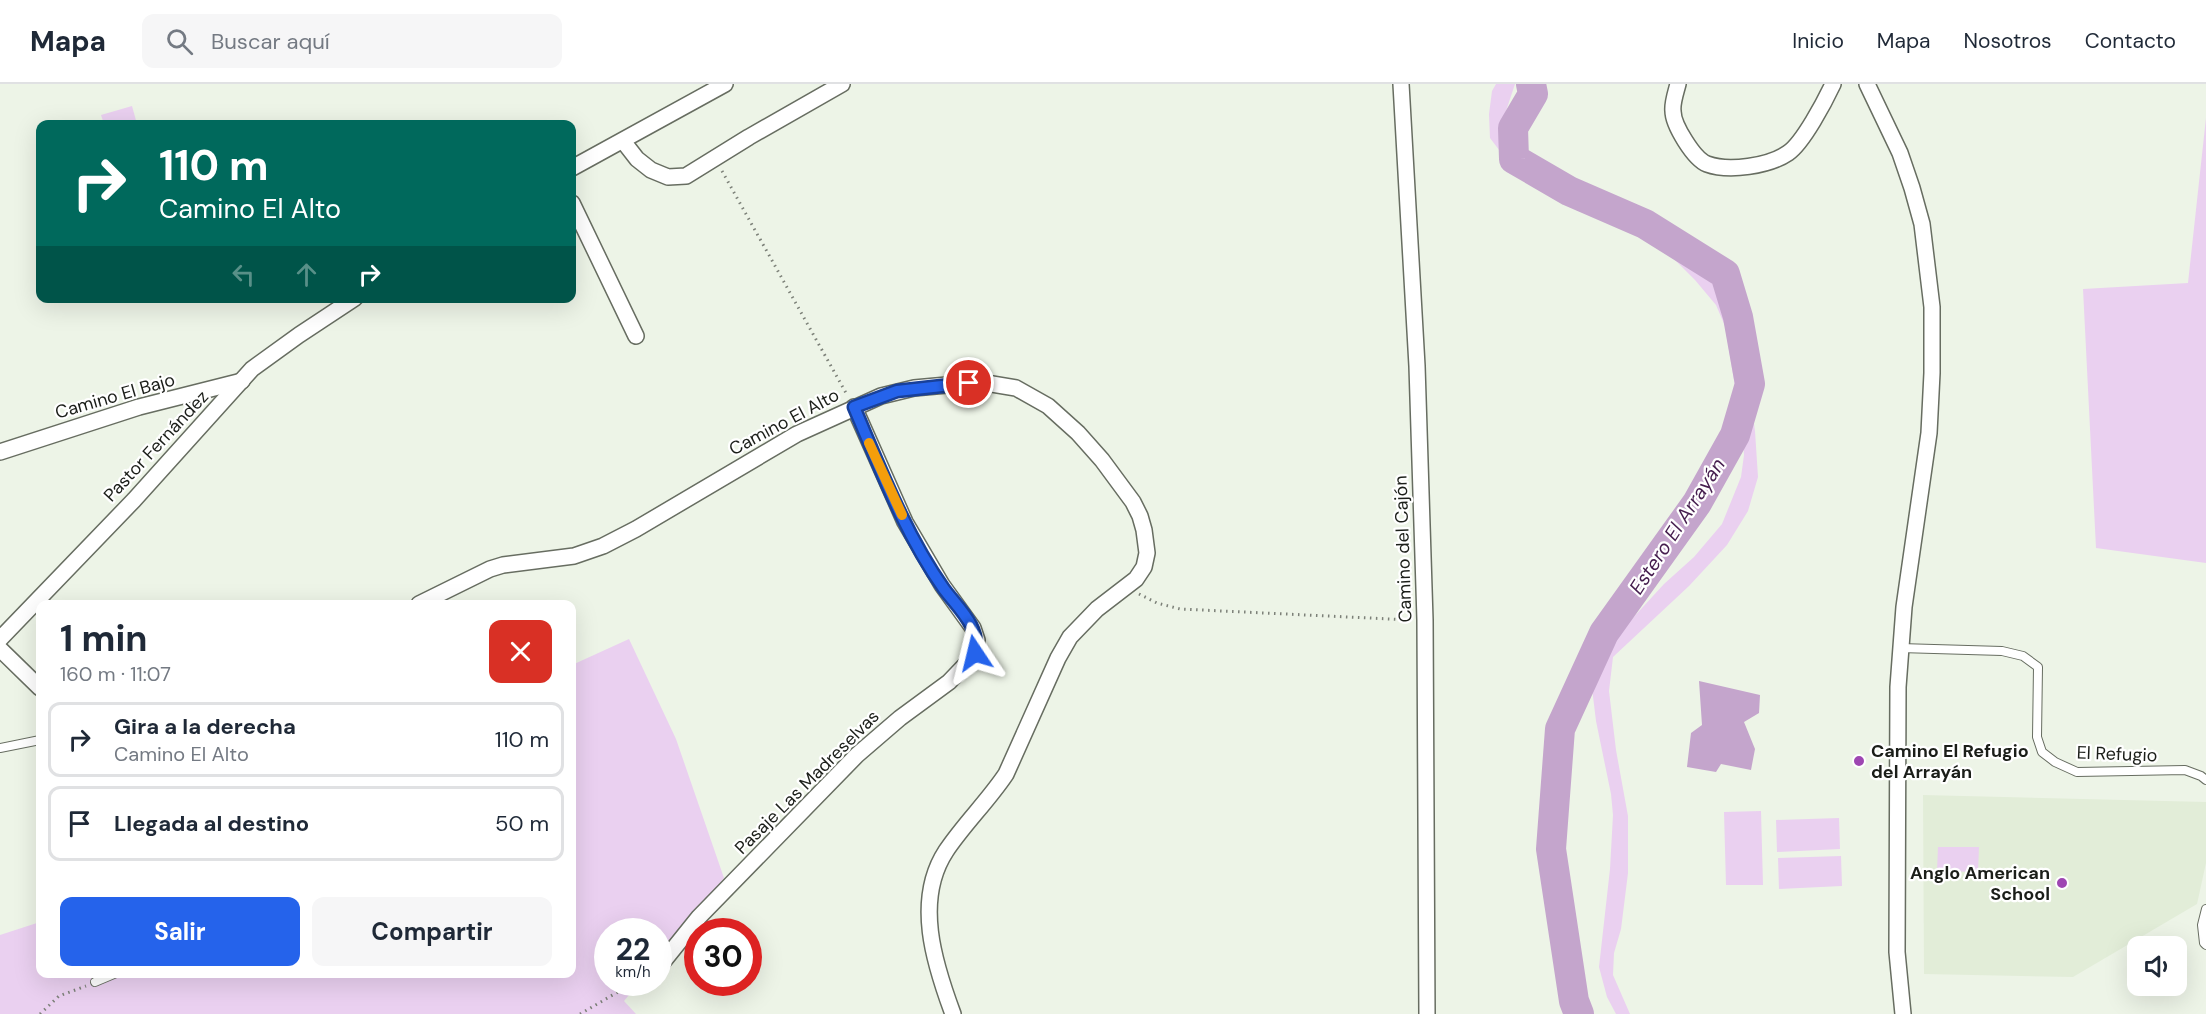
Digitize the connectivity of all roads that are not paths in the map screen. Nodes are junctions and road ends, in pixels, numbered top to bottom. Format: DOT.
graph roads {
  1 [pos="725,84"];
  2 [pos="842,84"];
  3 [pos="1401,84"];
  4 [pos="1678,84"];
  5 [pos="1833,84"];
  6 [pos="1867,84"];
  7 [pos="623,141"];
  8 [pos="576,166"];
  9 [pos="576,211"];
  10 [pos="348,303"];
  11 [pos="636,336"];
  12 [pos="242,381"];
  13 [pos="854,407"];
  14 [pos="0,452"];
  15 [pos="38,600"];
  16 [pos="427,600"];
  17 [pos="36,602"];
  18 [pos="0,639"];
  19 [pos="1900,648"];
  20 [pos="0,649"];
  21 [pos="36,684"];
  22 [pos="36,741"];
  23 [pos="0,748"];
  24 [pos="2206,780"];
  25 [pos="2206,909"];
  26 [pos="2206,945"];
  27 [pos="672,951"];
  28 [pos="104,978"];
  29 [pos="95,982"];
  30 [pos="952,1014"];
  31 [pos="1427,1014"];
  32 [pos="1903,1014"];
  1 -- 7 [label="street"];
  2 -- 7 [label="street"];
  3 -- 31 [label="street, Camino del Cajón"];
  4 -- 5 [label="street"];
  6 -- 19 [label="street"];
  7 -- 8 [label="street"];
  9 -- 11 [label="street"];
  10 -- 12 [label="street, Pastor Fernández"];
  12 -- 14 [label="street, Camino El Bajo"];
  12 -- 15 [label="street, Pastor Fernández"];
  13 -- 16 [label="street, Camino El Alto"];
  13 -- 27 [label="street, Pasaje Las Madreselvas"];
  13 -- 30 [label="street, Camino El Alto"];
  17 -- 18 [label="street, Pastor Fernández"];
  19 -- 24 [label="lane, El Refugio"];
  19 -- 32 [label="street"];
  20 -- 21 [label="street"];
  22 -- 23 [label="lane"];
  25 -- 26 [label="lane"];
  28 -- 29 [label="lane"];
}
